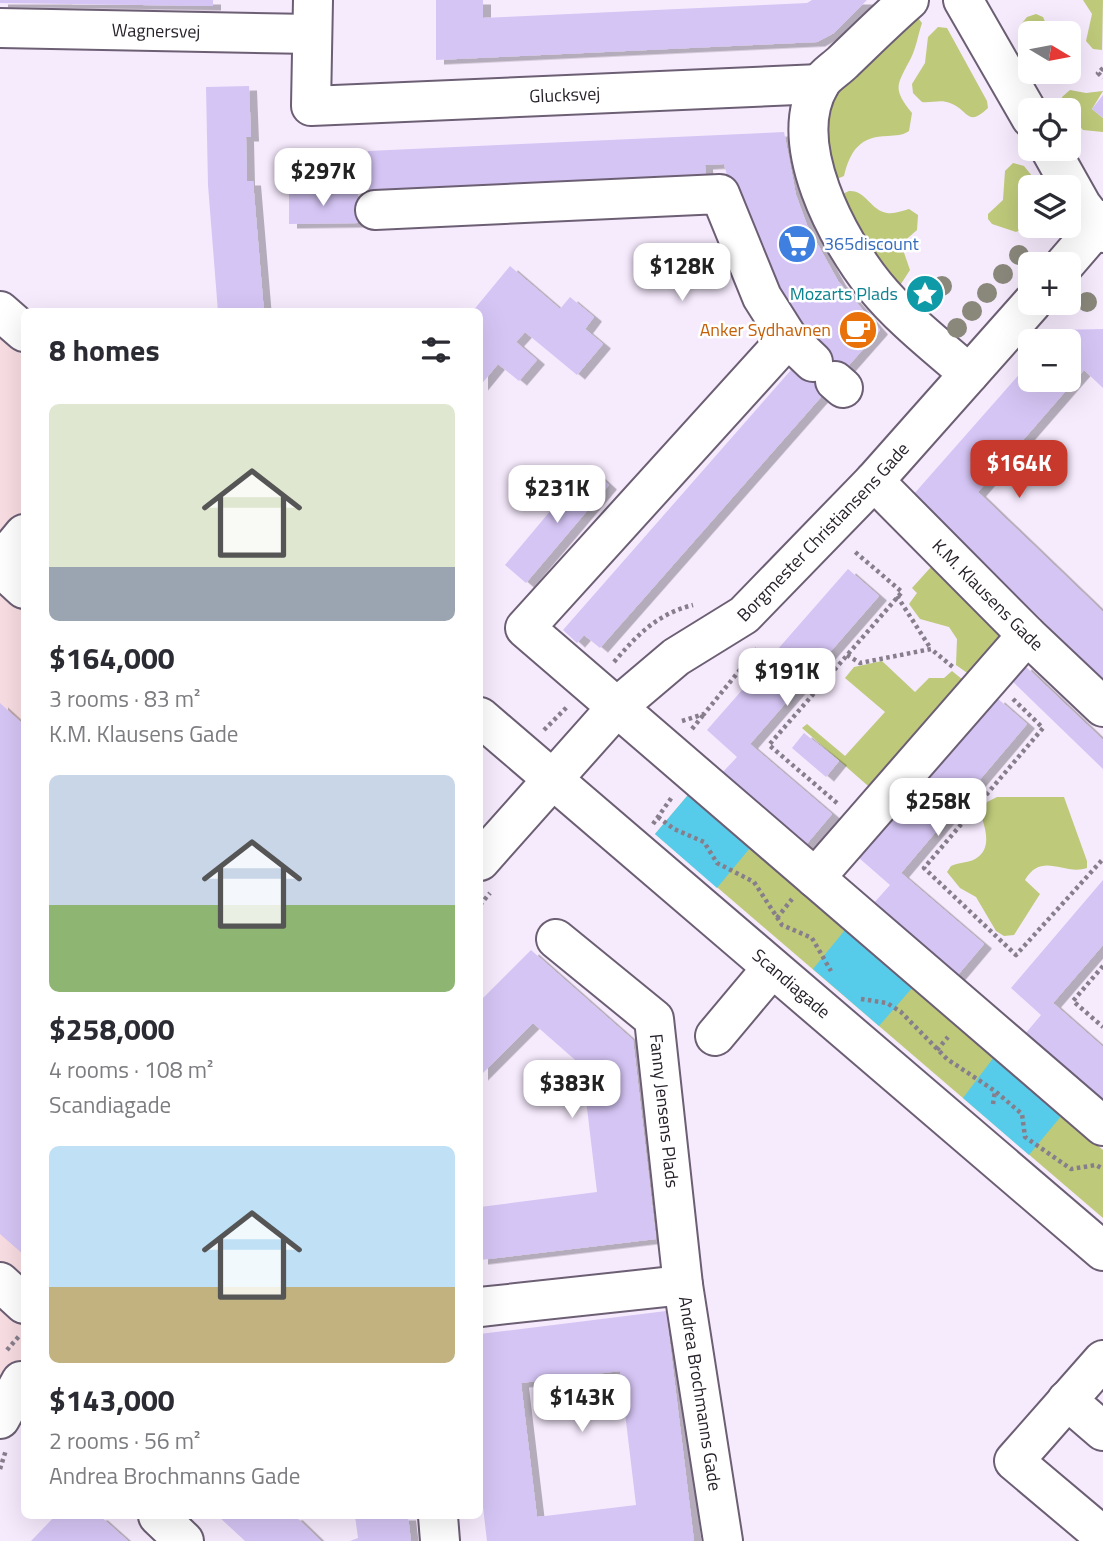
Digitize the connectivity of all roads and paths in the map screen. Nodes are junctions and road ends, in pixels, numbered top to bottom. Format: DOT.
graph roads {
  1 [pos="909,0"];
  2 [pos="963,0"];
  3 [pos="313,17"];
  4 [pos="0,29"];
  5 [pos="1103,68"];
  6 [pos="1103,78"];
  7 [pos="820,84"];
  8 [pos="1019,98"];
  9 [pos="312,106"];
  10 [pos="1057,161"];
  11 [pos="375,210"];
  12 [pos="1101,227"];
  13 [pos="1077,252"];
  14 [pos="0,311"];
  15 [pos="1021,315"];
  16 [pos="21,329"];
  17 [pos="969,374"];
  18 [pos="874,481"];
  19 [pos="21,538"];
  20 [pos="849,547"];
  21 [pos="0,565"];
  22 [pos="21,586"];
  23 [pos="897,596"];
  24 [pos="1027,635"];
  25 [pos="765,640"];
  26 [pos="931,649"];
  27 [pos="846,655"];
  28 [pos="984,684"];
  29 [pos="617,706"];
  30 [pos="1103,707"];
  31 [pos="483,720"];
  32 [pos="646,732"];
  33 [pos="691,771"];
  34 [pos="553,779"];
  35 [pos="658,817"];
  36 [pos="862,824"];
  37 [pos="635,850"];
  38 [pos="1103,859"];
  39 [pos="486,876"];
  40 [pos="815,877"];
  41 [pos="556,939"];
  42 [pos="1103,966"];
  43 [pos="772,968"];
  44 [pos="834,977"];
  45 [pos="853,998"];
  46 [pos="1103,1027"];
  47 [pos="715,1037"];
  48 [pos="995,1091"];
  49 [pos="993,1104"];
  50 [pos="1103,1126"];
  51 [pos="1103,1169"];
  52 [pos="1103,1251"];
  53 [pos="0,1282"];
  54 [pos="683,1285"];
  55 [pos="21,1301"];
  56 [pos="483,1307"];
  57 [pos="21,1344"];
  58 [pos="1103,1360"];
  59 [pos="14,1380"];
  60 [pos="1067,1400"];
  61 [pos="0,1419"];
  62 [pos="1103,1431"];
  63 [pos="161,1519"];
  64 [pos="438,1519"];
  65 [pos="1103,1536"];
  66 [pos="724,1539"];
  67 [pos="184,1541"];
  68 [pos="440,1541"];
  1 -- 7 [label="street"];
  2 -- 8 [label="street"];
  3 -- 4 [label="street, Wagnersvej"];
  3 -- 9 [label="street, Wagnersvej"];
  5 -- 6 [label="path"];
  7 -- 9 [label="street, Glucksvej"];
  7 -- 17 [label="street"];
  10 -- 12 [label="street"];
  11 -- 29 [label="street"];
  12 -- 13 [label="street"];
  14 -- 16 [label="street"];
  15 -- 17 [label="street, Borgmester Christiansens Gade"];
  17 -- 18 [label="street, Borgmester Christiansens Gade"];
  18 -- 24 [label="street, K.M. Klausens Gade"];
  18 -- 29 [label="street, Borgmester Christiansens Gade"];
  19 -- 21 [label="street"];
  20 -- 23 [label="path"];
  21 -- 22 [label="street"];
  23 -- 26 [label="path"];
  23 -- 27 [label="path"];
  24 -- 28 [label="street"];
  24 -- 30 [label="street, K.M. Klausens Gade"];
  25 -- 32 [label="path"];
  26 -- 27 [label="path"];
  26 -- 28 [label="path"];
  27 -- 36 [label="path"];
  28 -- 36 [label="street"];
  28 -- 38 [label="path"];
  29 -- 32 [label="street"];
  29 -- 34 [label="street, Borgmester Christiansens Gade"];
  31 -- 34 [label="street, Scandiagade"];
  32 -- 33 [label="street"];
  33 -- 35 [label="path"];
  33 -- 40 [label="street"];
  34 -- 37 [label="street, Scandiagade"];
  34 -- 39 [label="street, Borgmester Christiansens Gade"];
  35 -- 37 [label="path"];
  35 -- 44 [label="path"];
  36 -- 40 [label="street"];
  37 -- 43 [label="street, Scandiagade"];
  40 -- 50 [label="street"];
  41 -- 54 [label="street, Fanny Jensens Plads"];
  42 -- 46 [label="path"];
  43 -- 47 [label="street"];
  43 -- 52 [label="street, Scandiagade"];
  45 -- 48 [label="path"];
  48 -- 49 [label="path"];
  48 -- 51 [label="path"];
  53 -- 55 [label="street"];
  54 -- 56 [label="street, Andrea Brochmanns Gade"];
  54 -- 66 [label="street, Andrea Brochmanns Gade"];
  57 -- 59 [label="path"];
  58 -- 60 [label="street"];
  59 -- 61 [label="street"];
  60 -- 62 [label="street"];
  60 -- 65 [label="street"];
  63 -- 67 [label="street"];
  64 -- 68 [label="street"];
}
